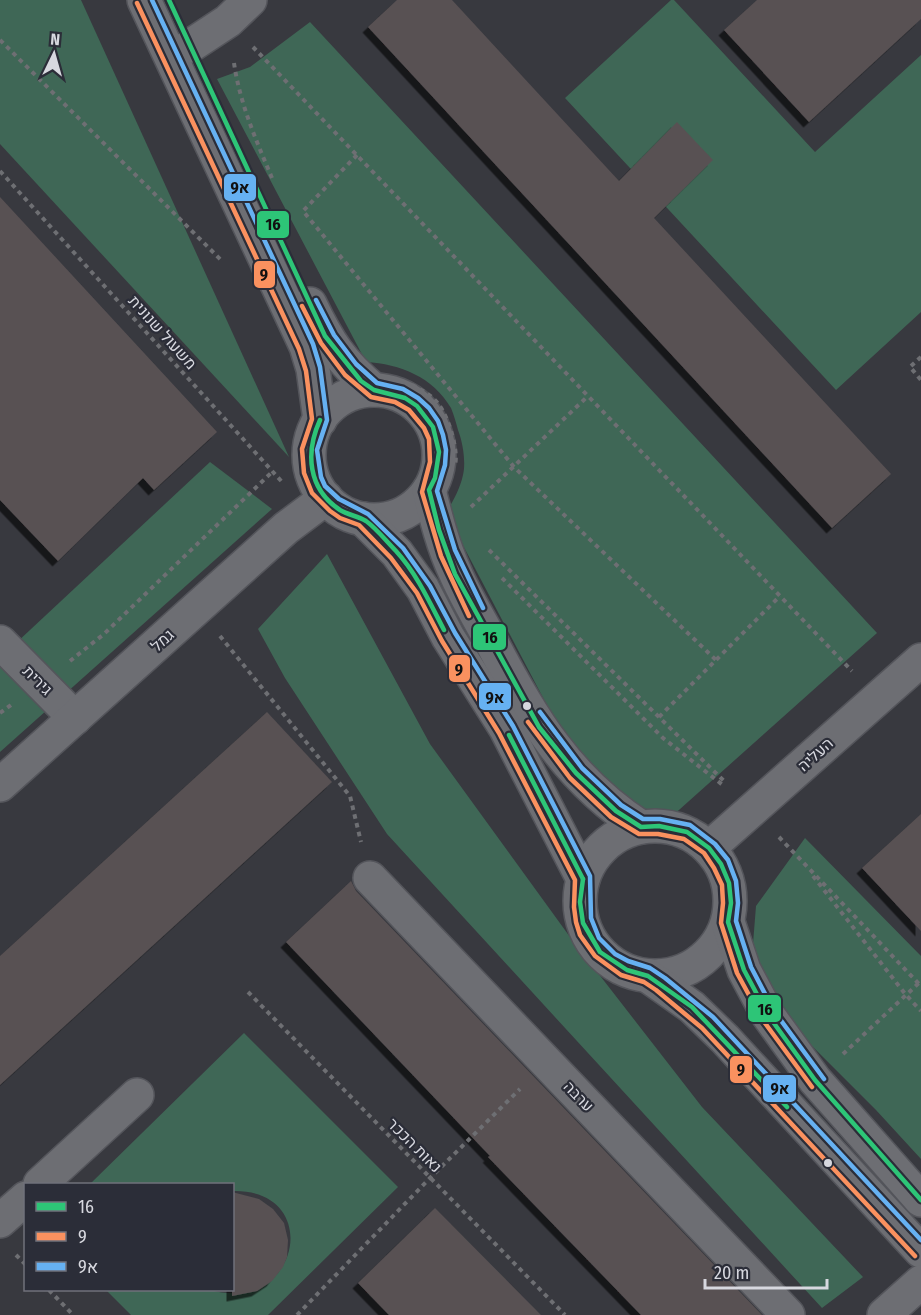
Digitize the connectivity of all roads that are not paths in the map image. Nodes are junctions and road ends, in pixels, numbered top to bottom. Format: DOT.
graph roads {
  1 [pos="144,0"];
  2 [pos="169,0"];
  3 [pos="239,11"];
  4 [pos="190,46"];
  5 [pos="374,390"];
  6 [pos="320,420"];
  7 [pos="429,490"];
  8 [pos="317,504"];
  9 [pos="363,519"];
  10 [pos="0,642"];
  11 [pos="921,660"];
  12 [pos="75,718"];
  13 [pos="0,785"];
  14 [pos="640,827"];
  15 [pos="709,848"];
  16 [pos="370,878"];
  17 [pos="583,879"];
  18 [pos="728,922"];
  19 [pos="648,976"];
  20 [pos="137,1095"];
  21 [pos="42,1183"];
  22 [pos="24,1200"];
  23 [pos="921,1200"];
  24 [pos="0,1221"];
  25 [pos="921,1251"];
  26 [pos="921,1282"];
  27 [pos="788,1315"];
  28 [pos="884,1315"];
  1 -- 6 [label="street"];
  2 -- 4 [label="street"];
  3 -- 4 [label="street"];
  4 -- 5 [label="street"];
  5 -- 6 [label="street"];
  5 -- 7 [label="street"];
  6 -- 8 [label="street"];
  7 -- 9 [label="street"];
  7 -- 14 [label="street"];
  8 -- 9 [label="street"];
  8 -- 12 [label="street, גמל"];
  9 -- 17 [label="street"];
  10 -- 12 [label="street, גירית"];
  11 -- 15 [label="street, העליה"];
  12 -- 13 [label="street, גמל"];
  14 -- 15 [label="street"];
  14 -- 17 [label="street"];
  15 -- 18 [label="street"];
  16 -- 27 [label="street, ערבה"];
  17 -- 19 [label="street"];
  18 -- 19 [label="street"];
  18 -- 23 [label="street"];
  19 -- 25 [label="street"];
  20 -- 21 [label="street"];
  22 -- 24 [label="street"];
  26 -- 28 [label="street"];
}
